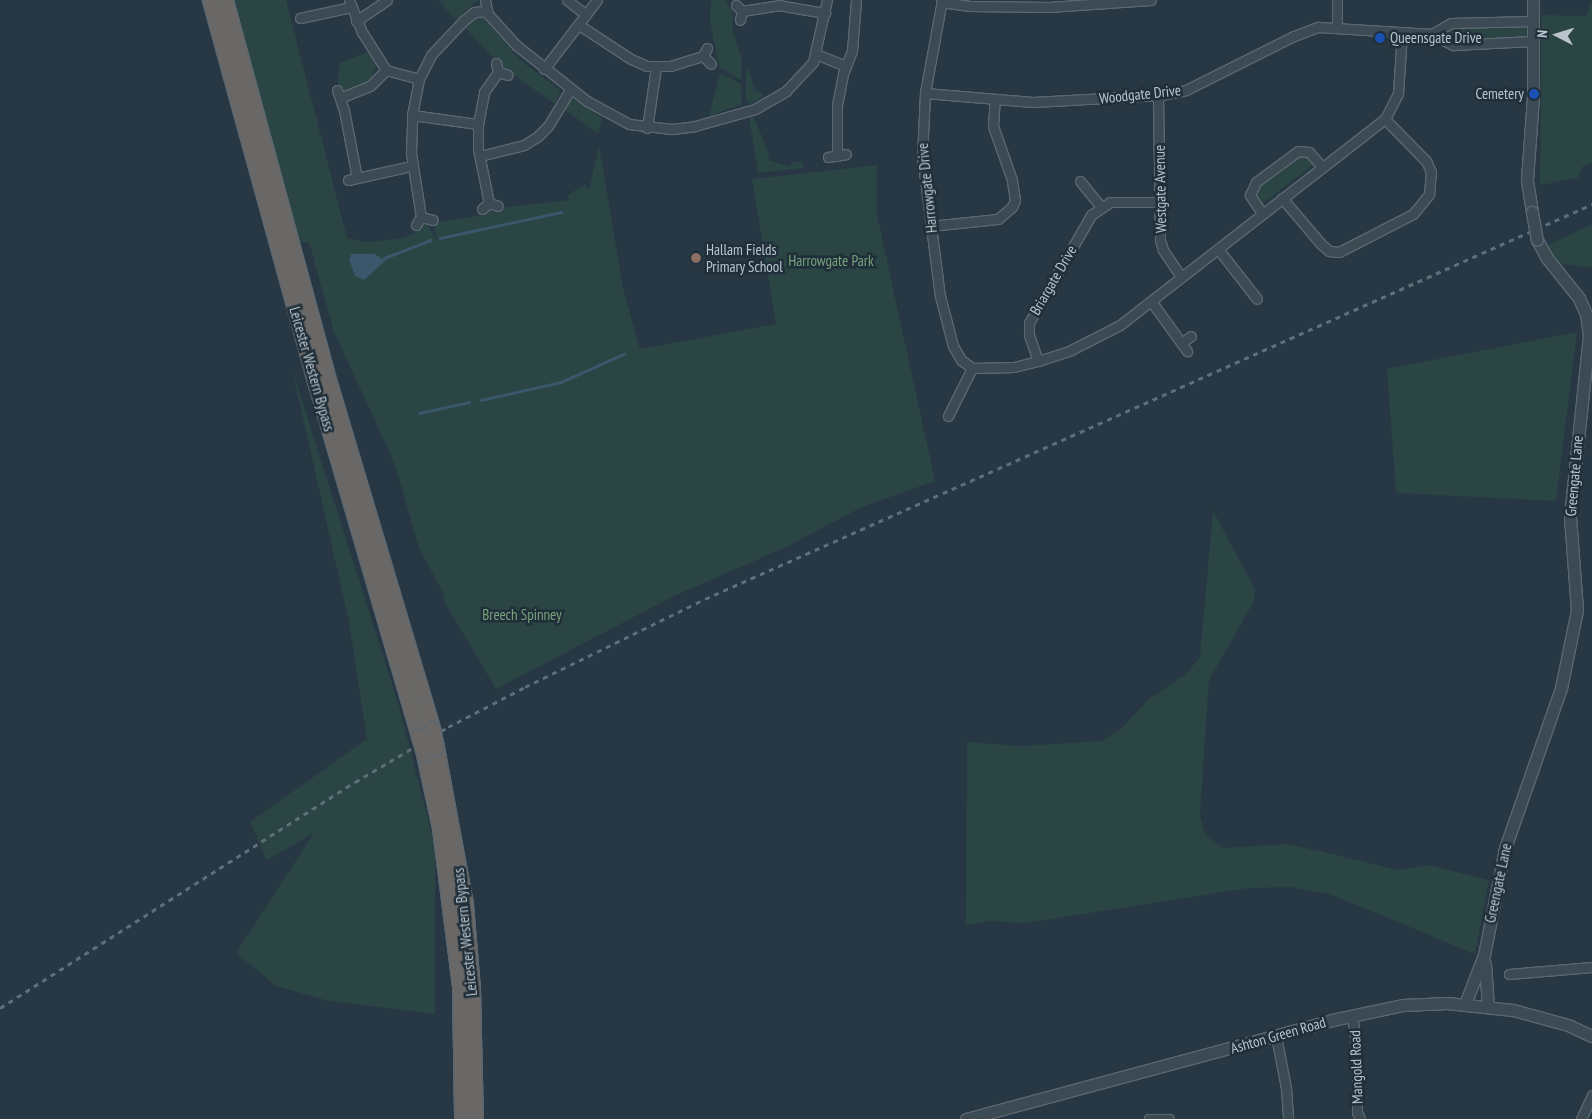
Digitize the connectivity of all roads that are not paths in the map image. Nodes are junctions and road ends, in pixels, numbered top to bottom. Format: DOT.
graph roads {
  1 [pos="210,0"];
  2 [pos="225,0"];
  3 [pos="387,0"];
  4 [pos="485,0"];
  5 [pos="567,0"];
  6 [pos="596,0"];
  7 [pos="826,0"];
  8 [pos="856,0"];
  9 [pos="1151,0"];
  10 [pos="1337,0"];
  11 [pos="1533,0"];
  12 [pos="941,1"];
  13 [pos="350,3"];
  14 [pos="487,11"];
  15 [pos="739,12"];
  16 [pos="825,14"];
  17 [pos="586,15"];
  18 [pos="298,19"];
  19 [pos="356,21"];
  20 [pos="1533,21"];
  21 [pos="579,25"];
  22 [pos="1336,28"];
  23 [pos="1402,32"];
  24 [pos="1432,34"];
  25 [pos="1533,41"];
  26 [pos="816,54"];
  27 [pos="710,64"];
  28 [pos="846,66"];
  29 [pos="656,67"];
  30 [pos="544,69"];
  31 [pos="386,70"];
  32 [pos="508,75"];
  33 [pos="419,79"];
  34 [pos="570,90"];
  35 [pos="925,93"];
  36 [pos="1158,95"];
  37 [pos="995,100"];
  38 [pos="412,114"];
  39 [pos="1385,119"];
  40 [pos="478,124"];
  41 [pos="647,128"];
  42 [pos="480,156"];
  43 [pos="837,156"];
  44 [pos="411,166"];
  45 [pos="1321,166"];
  46 [pos="1079,181"];
  47 [pos="1282,198"];
  48 [pos="1161,202"];
  49 [pos="498,206"];
  50 [pos="1100,206"];
  51 [pos="1262,213"];
  52 [pos="433,220"];
  53 [pos="930,226"];
  54 [pos="1218,249"];
  55 [pos="1181,277"];
  56 [pos="1257,299"];
  57 [pos="1151,300"];
  58 [pos="1191,336"];
  59 [pos="1181,343"];
  60 [pos="1187,351"];
  61 [pos="1038,360"];
  62 [pos="972,368"];
  63 [pos="947,417"];
  64 [pos="426,733"];
  65 [pos="430,751"];
  66 [pos="1484,955"];
  67 [pos="1592,967"];
  68 [pos="1510,974"];
  69 [pos="1465,1004"];
  70 [pos="1488,1007"];
  71 [pos="1352,1015"];
  72 [pos="1276,1036"];
  73 [pos="1592,1036"];
  74 [pos="1592,1095"];
  75 [pos="462,1119"];
  76 [pos="475,1119"];
  77 [pos="966,1119"];
  78 [pos="1149,1119"];
  79 [pos="1169,1119"];
  80 [pos="1288,1119"];
  81 [pos="1360,1119"];
  82 [pos="1581,1119"];
  1 -- 64 [label="highway, Leicester Western Bypass"];
  2 -- 64 [label="highway, Leicester Western Bypass"];
  3 -- 19 [label="street"];
  4 -- 14 [label="street"];
  5 -- 17 [label="street"];
  6 -- 17 [label="street"];
  7 -- 16 [label="street"];
  8 -- 28 [label="street"];
  9 -- 12 [label="street"];
  10 -- 22 [label="street"];
  11 -- 20 [label="street, Greengate Lane"];
  12 -- 35 [label="street, Harrowgate Drive"];
  13 -- 18 [label="street"];
  13 -- 19 [label="street"];
  14 -- 30 [label="street"];
  14 -- 33 [label="street"];
  15 -- 16 [label="street"];
  16 -- 26 [label="street"];
  17 -- 21 [label="street"];
  19 -- 31 [label="street"];
  20 -- 24 [label="street, Woodgate Drive"];
  20 -- 25 [label="street, Greengate Lane"];
  21 -- 29 [label="street"];
  21 -- 30 [label="street"];
  22 -- 23 [label="street, Woodgate Drive"];
  22 -- 36 [label="street, Woodgate Drive"];
  23 -- 24 [label="street, Woodgate Drive"];
  23 -- 39 [label="street"];
  24 -- 25 [label="street, Woodgate Drive"];
  25 -- 66 [label="street, Greengate Lane, bridge"];
  26 -- 28 [label="street"];
  26 -- 41 [label="street"];
  27 -- 29 [label="street"];
  28 -- 43 [label="street"];
  29 -- 41 [label="street"];
  30 -- 34 [label="street"];
  31 -- 33 [label="street"];
  31 -- 44 [label="street"];
  32 -- 40 [label="street"];
  33 -- 38 [label="street"];
  34 -- 41 [label="street"];
  34 -- 42 [label="street"];
  35 -- 37 [label="street, Woodgate Drive"];
  35 -- 53 [label="street, Harrowgate Drive"];
  36 -- 37 [label="street, Woodgate Drive"];
  36 -- 48 [label="street, Westgate Avenue"];
  37 -- 53 [label="street"];
  38 -- 40 [label="street"];
  38 -- 44 [label="street"];
  39 -- 45 [label="street"];
  39 -- 47 [label="street"];
  40 -- 42 [label="street"];
  42 -- 49 [label="street"];
  44 -- 52 [label="street"];
  45 -- 47 [label="street"];
  45 -- 51 [label="street"];
  46 -- 50 [label="street"];
  47 -- 51 [label="street"];
  48 -- 50 [label="street"];
  48 -- 55 [label="street, Westgate Avenue"];
  50 -- 61 [label="street, Briargate Drive"];
  51 -- 54 [label="street"];
  53 -- 62 [label="street, Harrowgate Drive"];
  54 -- 55 [label="street"];
  54 -- 56 [label="street"];
  55 -- 57 [label="street"];
  57 -- 59 [label="street"];
  57 -- 61 [label="street"];
  58 -- 59 [label="street"];
  59 -- 60 [label="street"];
  61 -- 62 [label="street"];
  62 -- 63 [label="street"];
  64 -- 65 [label="highway, bridge"];
  65 -- 75 [label="highway, Leicester Western Bypass"];
  65 -- 76 [label="highway, Leicester Western Bypass"];
  66 -- 69 [label="street, Greengate Lane"];
  66 -- 70 [label="street, Greengate Lane"];
  67 -- 68 [label="street"];
  69 -- 70 [label="street, Ashton Green Road"];
  69 -- 71 [label="street, Ashton Green Road"];
  70 -- 73 [label="street, Ashton Green Road"];
  71 -- 72 [label="street, Ashton Green Road"];
  71 -- 81 [label="street, Mangold Road"];
  72 -- 77 [label="street, Ashton Green Road"];
  72 -- 80 [label="street"];
  74 -- 82 [label="street"];
  78 -- 79 [label="street"];
}
